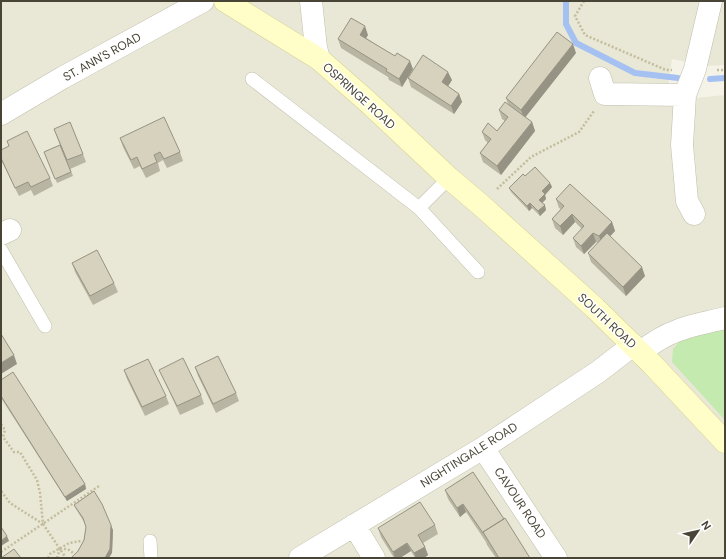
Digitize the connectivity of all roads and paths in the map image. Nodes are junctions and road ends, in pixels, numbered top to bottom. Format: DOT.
graph roads {
  1 [pos="203,1"];
  2 [pos="225,1"];
  3 [pos="311,1"];
  4 [pos="584,1"];
  5 [pos="711,1"];
  6 [pos="319,59"];
  7 [pos="694,69"];
  8 [pos="725,70"];
  9 [pos="252,79"];
  10 [pos="603,86"];
  11 [pos="685,95"];
  12 [pos="1,114"];
  13 [pos="449,178"];
  14 [pos="482,206"];
  15 [pos="419,208"];
  16 [pos="694,214"];
  17 [pos="1,250"];
  18 [pos="478,272"];
  19 [pos="725,318"];
  20 [pos="45,326"];
  21 [pos="637,348"];
  22 [pos="1,424"];
  23 [pos="725,442"];
  24 [pos="483,448"];
  25 [pos="99,486"];
  26 [pos="1,491"];
  27 [pos="43,524"];
  28 [pos="354,525"];
  29 [pos="81,541"];
  30 [pos="150,541"];
  31 [pos="60,548"];
  32 [pos="1,552"];
  33 [pos="76,555"];
  34 [pos="48,558"];
  35 [pos="57,558"];
  36 [pos="66,558"];
  37 [pos="152,558"];
  38 [pos="300,558"];
  39 [pos="374,558"];
  40 [pos="556,558"];
  1 -- 12 [label="street, ST. ANN'S ROAD"];
  2 -- 6 [label="main road, OSPRINGE ROAD"];
  3 -- 6 [label="street"];
  4 -- 7 [label="path"];
  5 -- 7 [label="street"];
  6 -- 13 [label="main road, OSPRINGE ROAD"];
  7 -- 8 [label="path"];
  7 -- 11 [label="street"];
  9 -- 15 [label="lane"];
  10 -- 11 [label="street"];
  10 -- 14 [label="path"];
  11 -- 16 [label="street"];
  13 -- 14 [label="main road, OSPRINGE ROAD"];
  13 -- 15 [label="lane"];
  14 -- 21 [label="main road, SOUTH ROAD"];
  15 -- 18 [label="lane"];
  17 -- 20 [label="lane"];
  19 -- 21 [label="street, NIGHTINGALE ROAD"];
  21 -- 23 [label="main road, SOUTH ROAD"];
  21 -- 24 [label="street, NIGHTINGALE ROAD"];
  22 -- 27 [label="path"];
  24 -- 28 [label="street, NIGHTINGALE ROAD"];
  24 -- 40 [label="street, CAVOUR ROAD"];
  25 -- 27 [label="path"];
  26 -- 27 [label="path"];
  27 -- 31 [label="path"];
  27 -- 32 [label="path"];
  28 -- 38 [label="street, NIGHTINGALE ROAD"];
  28 -- 39 [label="street"];
  29 -- 31 [label="path"];
  30 -- 37 [label="lane"];
  31 -- 33 [label="path"];
  31 -- 34 [label="path"];
  31 -- 35 [label="path"];
  31 -- 36 [label="path"];
}
